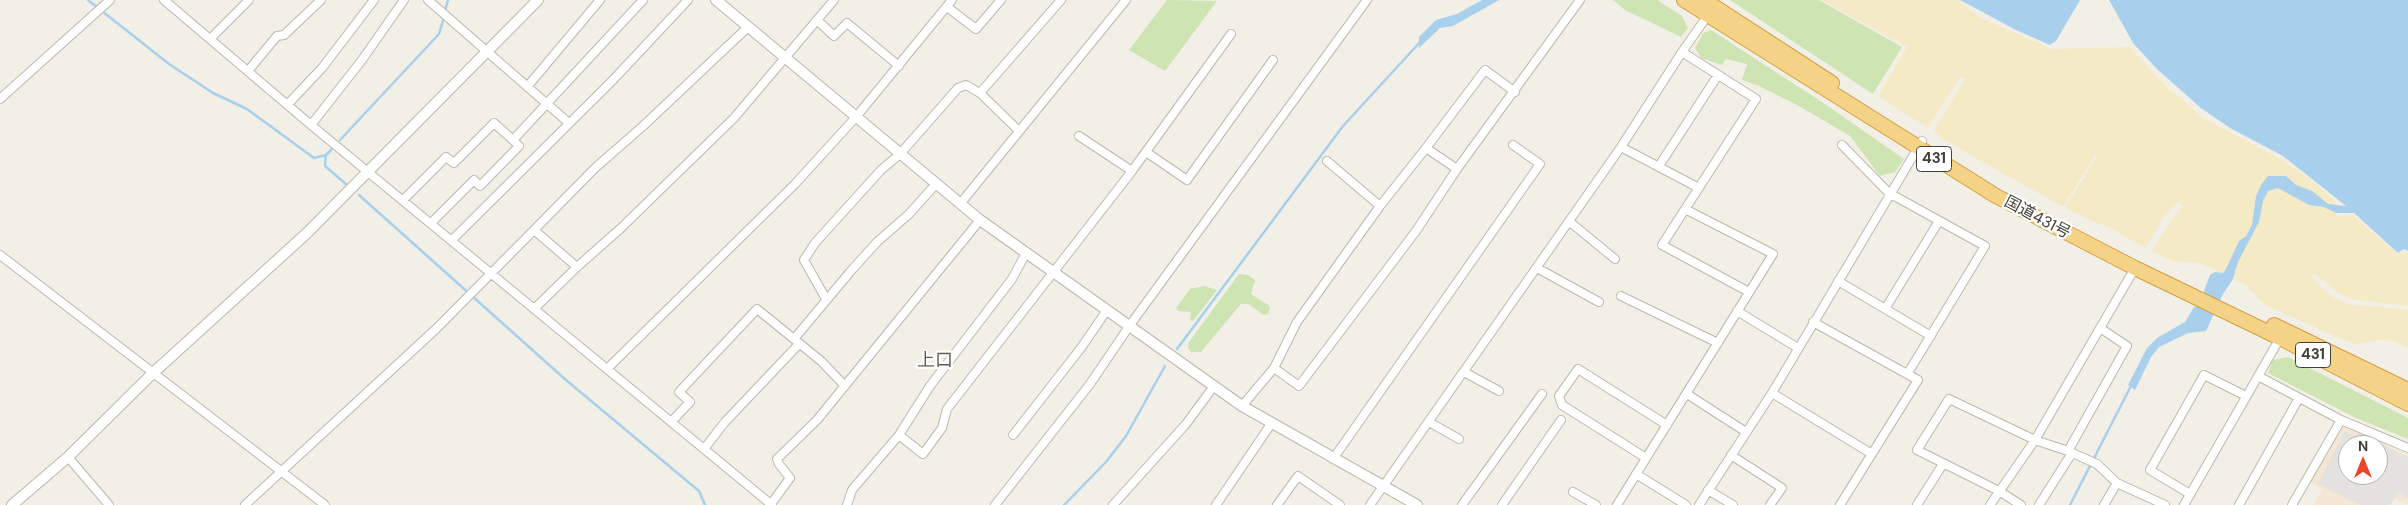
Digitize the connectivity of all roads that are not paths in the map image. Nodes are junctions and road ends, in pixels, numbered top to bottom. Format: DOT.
graph roads {
  1 [pos="110,0"];
  2 [pos="249,0"];
  3 [pos="321,0"];
  4 [pos="374,0"];
  5 [pos="404,0"];
  6 [pos="428,0"];
  7 [pos="538,0"];
  8 [pos="600,0"];
  9 [pos="643,0"];
  10 [pos="688,0"];
  11 [pos="716,0"];
  12 [pos="834,0"];
  13 [pos="1001,0"];
  14 [pos="1061,0"];
  15 [pos="1126,0"];
  16 [pos="1367,0"];
  17 [pos="1580,0"];
  18 [pos="1684,0"];
  19 [pos="1704,0"];
  20 [pos="168,1"];
  21 [pos="950,3"];
  22 [pos="1708,15"];
  23 [pos="817,20"];
  24 [pos="748,27"];
  25 [pos="1231,34"];
  26 [pos="210,39"];
  27 [pos="1682,52"];
  28 [pos="487,53"];
  29 [pos="786,58"];
  30 [pos="1272,60"];
  31 [pos="899,66"];
  32 [pos="248,70"];
  33 [pos="1718,75"];
  34 [pos="527,87"];
  35 [pos="1515,92"];
  36 [pos="980,93"];
  37 [pos="0,99"];
  38 [pos="288,104"];
  39 [pos="547,105"];
  40 [pos="856,117"];
  41 [pos="569,123"];
  42 [pos="311,125"];
  43 [pos="1018,130"];
  44 [pos="1079,136"];
  45 [pos="513,140"];
  46 [pos="1513,144"];
  47 [pos="1920,144"];
  48 [pos="1842,145"];
  49 [pos="1621,147"];
  50 [pos="1426,148"];
  51 [pos="1146,152"];
  52 [pos="900,154"];
  53 [pos="1327,161"];
  54 [pos="1659,166"];
  55 [pos="1457,169"];
  56 [pos="1132,171"];
  57 [pos="369,172"];
  58 [pos="936,184"];
  59 [pos="1699,188"];
  60 [pos="1889,193"];
  61 [pos="404,200"];
  62 [pos="960,204"];
  63 [pos="1380,206"];
  64 [pos="1685,209"];
  65 [pos="980,220"];
  66 [pos="1939,221"];
  67 [pos="1570,222"];
  68 [pos="431,223"];
  69 [pos="534,230"];
  70 [pos="452,240"];
  71 [pos="1026,253"];
  72 [pos="0,255"];
  73 [pos="1615,260"];
  74 [pos="577,267"];
  75 [pos="1537,268"];
  76 [pos="2135,268"];
  77 [pos="491,272"];
  78 [pos="1053,272"];
  79 [pos="1838,281"];
  80 [pos="1749,292"];
  81 [pos="2199,293"];
  82 [pos="1621,296"];
  83 [pos="826,299"];
  84 [pos="1599,302"];
  85 [pos="2220,304"];
  86 [pos="535,308"];
  87 [pos="1885,309"];
  88 [pos="1108,310"];
  89 [pos="1737,312"];
  90 [pos="1813,322"];
  91 [pos="1130,325"];
  92 [pos="2100,328"];
  93 [pos="1930,336"];
  94 [pos="2280,338"];
  95 [pos="796,341"];
  96 [pos="1718,343"];
  97 [pos="1798,348"];
  98 [pos="1274,368"];
  99 [pos="607,369"];
  100 [pos="1464,372"];
  101 [pos="153,373"];
  102 [pos="1908,373"];
  103 [pos="2258,376"];
  104 [pos="845,386"];
  105 [pos="1214,386"];
  106 [pos="2408,390"];
  107 [pos="1499,392"];
  108 [pos="1772,393"];
  109 [pos="1542,394"];
  110 [pos="1687,394"];
  111 [pos="2246,396"];
  112 [pos="2299,398"];
  113 [pos="2408,404"];
  114 [pos="1242,406"];
  115 [pos="1561,420"];
  116 [pos="2341,420"];
  117 [pos="671,422"];
  118 [pos="1429,422"];
  119 [pos="1271,424"];
  120 [pos="1667,425"];
  121 [pos="1746,432"];
  122 [pos="899,435"];
  123 [pos="1013,435"];
  124 [pos="1459,439"];
  125 [pos="2035,440"];
  126 [pos="2408,448"];
  127 [pos="704,449"];
  128 [pos="2070,452"];
  129 [pos="1872,454"];
  130 [pos="1731,455"];
  131 [pos="68,457"];
  132 [pos="1646,458"];
  133 [pos="1332,459"];
  134 [pos="1943,464"];
  135 [pos="282,471"];
  136 [pos="1636,474"];
  137 [pos="2117,483"];
  138 [pos="1384,487"];
  139 [pos="1708,490"];
  140 [pos="1999,491"];
  141 [pos="1573,492"];
  142 [pos="2190,494"];
  143 [pos="772,504"];
  144 [pos="12,505"];
  145 [pos="109,505"];
  146 [pos="245,505"];
  147 [pos="325,505"];
  148 [pos="847,505"];
  149 [pos="995,505"];
  150 [pos="1113,505"];
  151 [pos="1216,505"];
  152 [pos="1277,505"];
  153 [pos="1340,505"];
  154 [pos="1370,505"];
  155 [pos="1417,505"];
  156 [pos="1462,505"];
  157 [pos="1502,505"];
  158 [pos="1596,505"];
  159 [pos="1617,505"];
  160 [pos="1686,505"];
  161 [pos="1699,505"];
  162 [pos="1733,505"];
  163 [pos="1770,505"];
  164 [pos="1840,505"];
  165 [pos="1917,505"];
  166 [pos="1990,505"];
  167 [pos="2021,505"];
  168 [pos="2038,505"];
  169 [pos="2104,505"];
  170 [pos="2165,505"];
  171 [pos="2184,505"];
  172 [pos="2239,505"];
  173 [pos="2292,505"];
  1 -- 37 [label="street"];
  2 -- 26 [label="street"];
  3 -- 32 [label="street"];
  4 -- 38 [label="street"];
  5 -- 42 [label="street"];
  6 -- 28 [label="street"];
  7 -- 28 [label="street"];
  8 -- 34 [label="street"];
  9 -- 39 [label="street"];
  10 -- 41 [label="street"];
  11 -- 24 [label="street"];
  12 -- 23 [label="street"];
  13 -- 21 [label="street"];
  14 -- 36 [label="street"];
  15 -- 43 [label="street"];
  16 -- 91 [label="street"];
  17 -- 35 [label="street"];
  18 -- 22 [label="highway, 国道431号 / 431"];
  19 -- 47 [label="highway, 国道431号 / 431"];
  20 -- 26 [label="street"];
  21 -- 31 [label="street"];
  22 -- 27 [label="street"];
  22 -- 47 [label="highway, 国道431号 / 431"];
  23 -- 29 [label="street"];
  23 -- 31 [label="street"];
  24 -- 29 [label="street"];
  24 -- 69 [label="street"];
  25 -- 51 [label="street"];
  26 -- 32 [label="street"];
  27 -- 33 [label="street"];
  27 -- 49 [label="street"];
  28 -- 34 [label="street"];
  28 -- 57 [label="street"];
  29 -- 40 [label="street"];
  29 -- 74 [label="street"];
  30 -- 51 [label="street"];
  31 -- 40 [label="street"];
  32 -- 38 [label="street"];
  33 -- 54 [label="street"];
  33 -- 59 [label="street"];
  34 -- 39 [label="street"];
  35 -- 50 [label="street"];
  35 -- 55 [label="street"];
  36 -- 43 [label="street"];
  36 -- 52 [label="street"];
  38 -- 42 [label="street"];
  39 -- 41 [label="street"];
  39 -- 45 [label="street"];
  40 -- 52 [label="street"];
  40 -- 99 [label="street"];
  41 -- 70 [label="street"];
  42 -- 57 [label="street"];
  43 -- 62 [label="street"];
  44 -- 56 [label="street"];
  45 -- 61 [label="street"];
  45 -- 68 [label="street"];
  46 -- 133 [label="street"];
  47 -- 60 [label="street"];
  47 -- 76 [label="highway, 国道431号 / 431"];
  47 -- 81 [label="highway, 国道431号 / 431"];
  48 -- 60 [label="street"];
  49 -- 54 [label="street"];
  49 -- 67 [label="street"];
  50 -- 55 [label="street"];
  50 -- 63 [label="street"];
  51 -- 56 [label="street"];
  52 -- 58 [label="street"];
  52 -- 83 [label="street"];
  53 -- 63 [label="street"];
  54 -- 59 [label="street"];
  55 -- 98 [label="street"];
  56 -- 78 [label="street"];
  57 -- 61 [label="street"];
  57 -- 101 [label="street"];
  58 -- 62 [label="street"];
  58 -- 83 [label="street"];
  59 -- 64 [label="street"];
  60 -- 66 [label="street"];
  60 -- 79 [label="street"];
  61 -- 68 [label="street"];
  62 -- 65 [label="street"];
  63 -- 98 [label="street"];
  64 -- 80 [label="street"];
  64 -- 80 [label="street"];
  65 -- 71 [label="street"];
  65 -- 104 [label="street"];
  66 -- 87 [label="street"];
  66 -- 93 [label="street"];
  67 -- 73 [label="street"];
  67 -- 75 [label="street"];
  68 -- 70 [label="street"];
  69 -- 74 [label="street"];
  69 -- 77 [label="street"];
  70 -- 77 [label="street"];
  71 -- 78 [label="street"];
  71 -- 122 [label="street"];
  72 -- 101 [label="street"];
  74 -- 86 [label="street"];
  75 -- 84 [label="street"];
  75 -- 100 [label="street"];
  76 -- 81 [label="highway, 国道431号 / 431"];
  76 -- 92 [label="street"];
  77 -- 86 [label="street"];
  77 -- 135 [label="street"];
  78 -- 88 [label="street"];
  78 -- 122 [label="street"];
  79 -- 87 [label="street"];
  79 -- 90 [label="street"];
  80 -- 89 [label="street"];
  81 -- 85 [label="highway, 国道431号 / 431"];
  82 -- 96 [label="street"];
  83 -- 95 [label="street"];
  85 -- 94 [label="highway, 国道431号 / 431"];
  85 -- 106 [label="highway, 国道431号 / 431"];
  86 -- 99 [label="street"];
  87 -- 93 [label="street"];
  88 -- 91 [label="street"];
  88 -- 123 [label="street"];
  89 -- 96 [label="street"];
  89 -- 97 [label="street"];
  90 -- 97 [label="street"];
  90 -- 102 [label="street"];
  91 -- 105 [label="street"];
  91 -- 149 [label="street"];
  92 -- 125 [label="street"];
  92 -- 128 [label="street"];
  93 -- 102 [label="street"];
  94 -- 103 [label="street"];
  94 -- 113 [label="highway, 国道431号 / 431"];
  95 -- 104 [label="street"];
  95 -- 117 [label="street"];
  95 -- 127 [label="street"];
  96 -- 110 [label="street"];
  97 -- 108 [label="street"];
  98 -- 114 [label="street"];
  99 -- 117 [label="street"];
  100 -- 107 [label="street"];
  100 -- 118 [label="street"];
  101 -- 131 [label="street"];
  101 -- 135 [label="street"];
  102 -- 129 [label="street"];
  103 -- 111 [label="street"];
  103 -- 112 [label="street"];
  104 -- 143 [label="street"];
  105 -- 114 [label="street"];
  105 -- 150 [label="street"];
  108 -- 121 [label="street"];
  108 -- 129 [label="street"];
  109 -- 156 [label="street"];
  110 -- 120 [label="street"];
  110 -- 121 [label="street"];
  111 -- 142 [label="street"];
  111 -- 142 [label="street"];
  112 -- 116 [label="street"];
  112 -- 172 [label="street"];
  114 -- 119 [label="street"];
  115 -- 157 [label="street"];
  116 -- 126 [label="street"];
  116 -- 173 [label="street"];
  117 -- 127 [label="street"];
  118 -- 124 [label="street"];
  118 -- 138 [label="street"];
  119 -- 133 [label="street"];
  119 -- 151 [label="street"];
  120 -- 132 [label="street"];
  120 -- 132 [label="street"];
  121 -- 130 [label="street"];
  122 -- 148 [label="street"];
  125 -- 128 [label="street"];
  125 -- 134 [label="street"];
  125 -- 140 [label="street"];
  127 -- 143 [label="street"];
  128 -- 137 [label="street"];
  128 -- 168 [label="street"];
  129 -- 164 [label="street"];
  130 -- 139 [label="street"];
  130 -- 163 [label="street"];
  131 -- 144 [label="street"];
  131 -- 145 [label="street"];
  132 -- 136 [label="street"];
  133 -- 138 [label="street"];
  134 -- 140 [label="street"];
  134 -- 165 [label="street"];
  135 -- 146 [label="street"];
  135 -- 147 [label="street"];
  136 -- 159 [label="street"];
  136 -- 160 [label="street"];
  137 -- 169 [label="street"];
  137 -- 170 [label="street"];
  138 -- 154 [label="street"];
  138 -- 155 [label="street"];
  139 -- 161 [label="street"];
  139 -- 162 [label="street"];
  140 -- 166 [label="street"];
  140 -- 167 [label="street"];
  141 -- 158 [label="street"];
  142 -- 171 [label="street"];
  152 -- 153 [label="street"];
}
